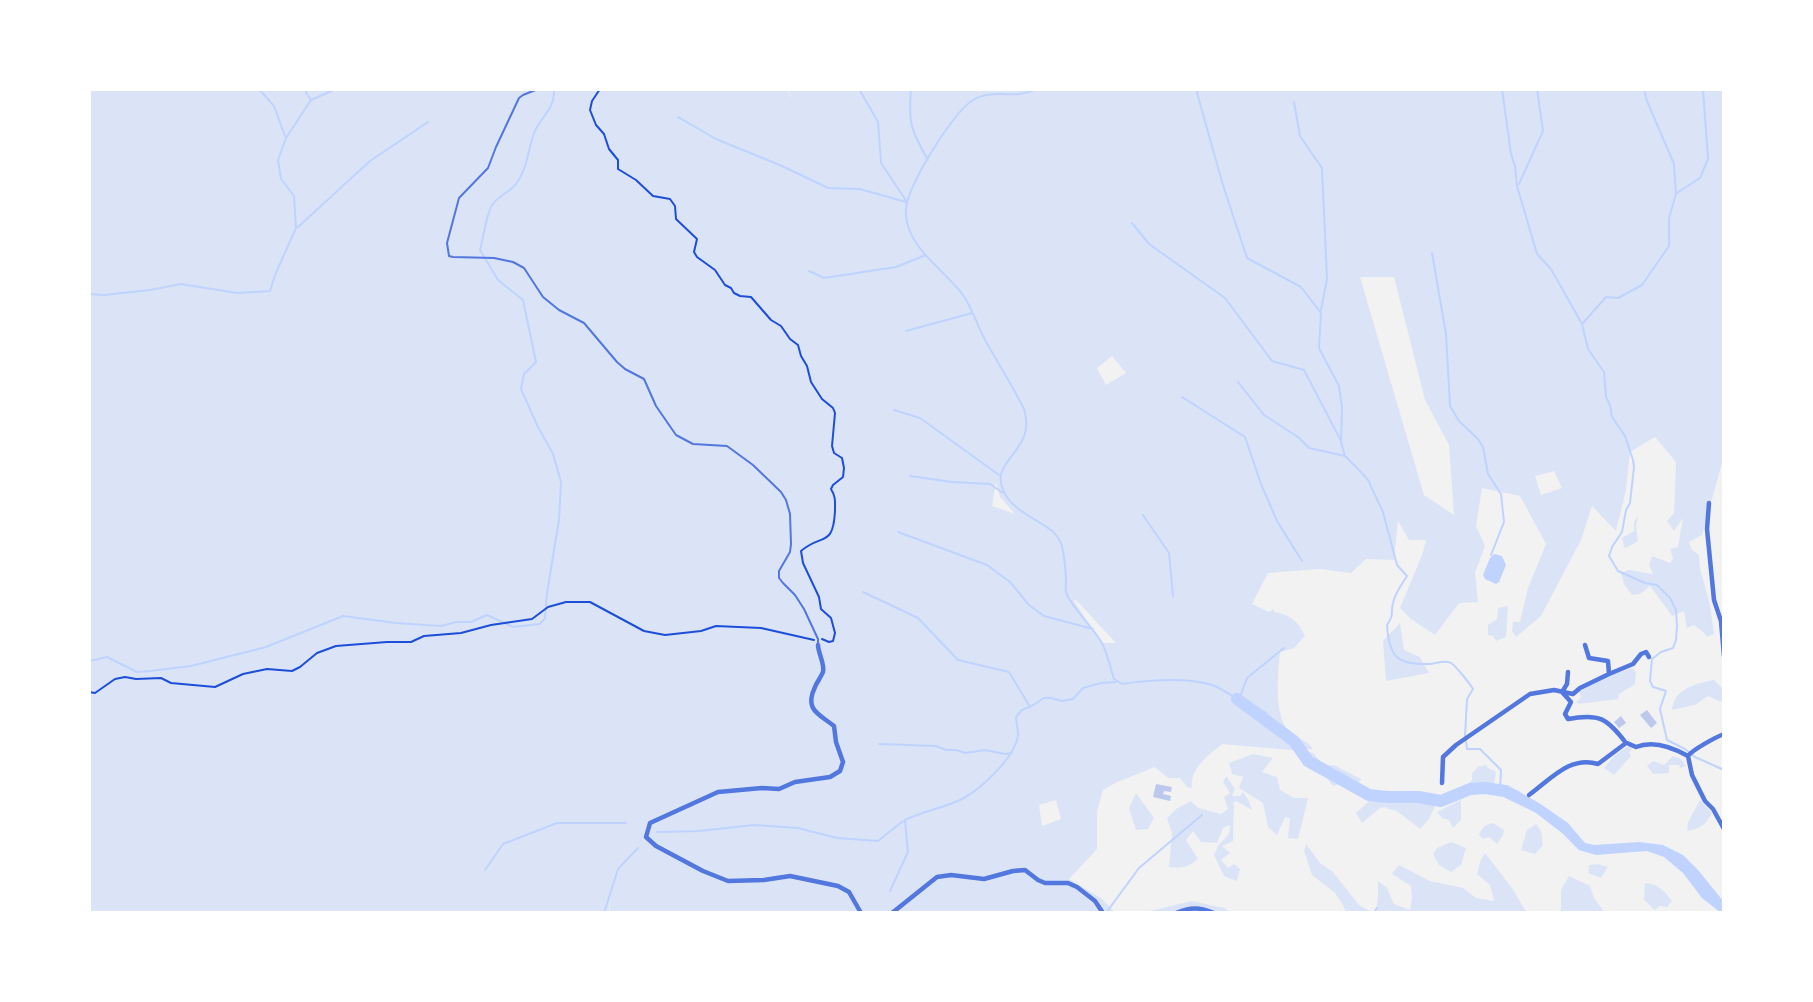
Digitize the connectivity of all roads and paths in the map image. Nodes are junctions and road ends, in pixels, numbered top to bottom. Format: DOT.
graph roads {
  1 [pos="538,89"];
  2 [pos="600,89"];
  3 [pos="1709,503"];
  4 [pos="818,643"];
  5 [pos="1585,646"];
  6 [pos="1724,656"];
  7 [pos="1648,657"];
  8 [pos="1568,672"];
  9 [pos="1609,674"];
  10 [pos="89,692"];
  11 [pos="1562,692"];
  12 [pos="1724,734"];
  13 [pos="1626,743"];
  14 [pos="1688,756"];
  15 [pos="1442,783"];
  16 [pos="1529,795"];
  17 [pos="1724,829"];
  18 [pos="861,913"];
  19 [pos="892,913"];
  20 [pos="1104,913"];
  21 [pos="1176,913"];
  22 [pos="1214,913"];
  1 -- 4 [label="lane"];
  2 -- 4 [label="path"];
  3 -- 6 [label="street"];
  4 -- 10 [label="path"];
  4 -- 18 [label="street"];
  5 -- 9 [label="street"];
  7 -- 9 [label="street"];
  8 -- 11 [label="street"];
  9 -- 11 [label="street"];
  11 -- 13 [label="street"];
  11 -- 15 [label="street"];
  12 -- 14 [label="street"];
  13 -- 14 [label="street"];
  13 -- 16 [label="street"];
  14 -- 17 [label="street"];
  19 -- 20 [label="street"];
  21 -- 22 [label="street"];
}
